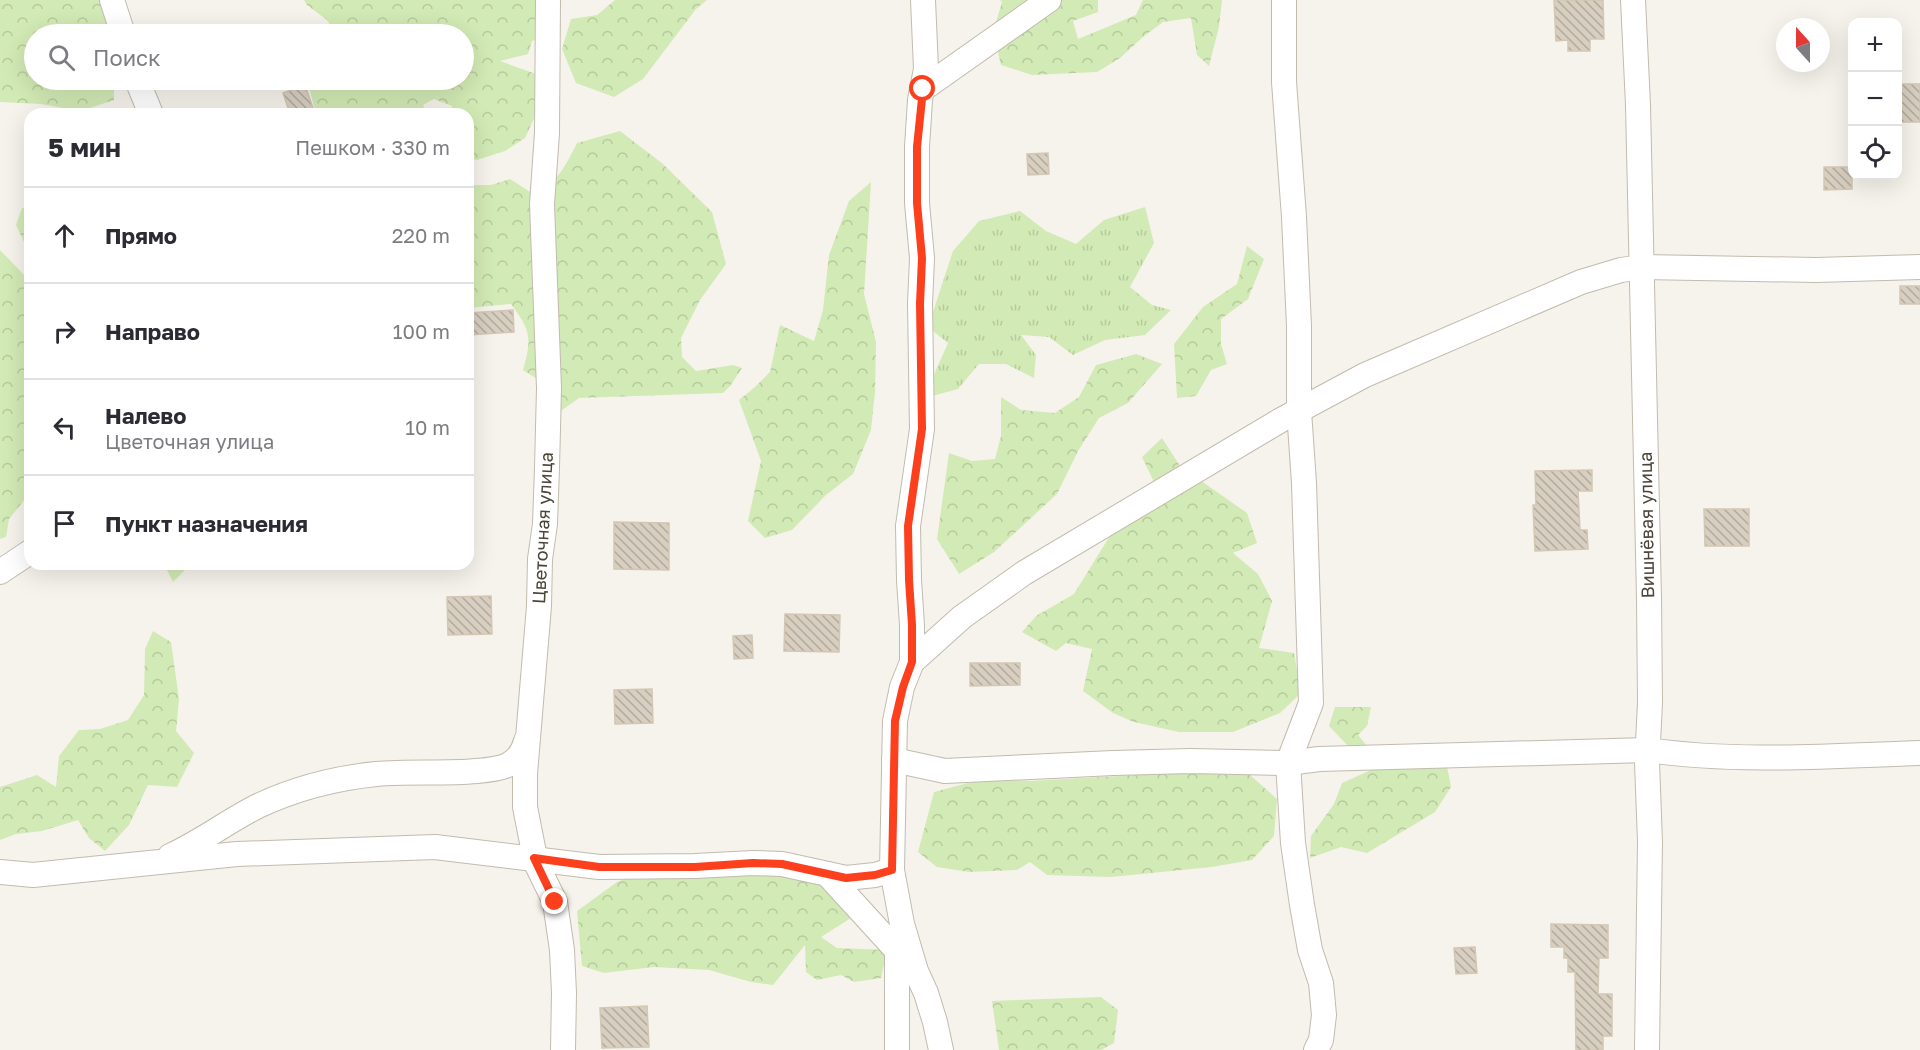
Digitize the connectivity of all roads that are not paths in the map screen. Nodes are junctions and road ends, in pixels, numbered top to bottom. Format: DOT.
graph roads {
  1 [pos="112,0"];
  2 [pos="548,0"];
  3 [pos="923,0"];
  4 [pos="1049,0"];
  5 [pos="1284,0"];
  6 [pos="1633,0"];
  7 [pos="120,24"];
  8 [pos="923,89"];
  9 [pos="141,90"];
  10 [pos="149,108"];
  11 [pos="1642,267"];
  12 [pos="1920,267"];
  13 [pos="1299,411"];
  14 [pos="24,556"];
  15 [pos="0,572"];
  16 [pos="912,662"];
  17 [pos="528,736"];
  18 [pos="1648,750"];
  19 [pos="1920,753"];
  20 [pos="894,760"];
  21 [pos="1288,763"];
  22 [pos="534,858"];
  23 [pos="152,864"];
  24 [pos="892,870"];
  25 [pos="0,872"];
  26 [pos="827,874"];
  27 [pos="897,949"];
  28 [pos="916,971"];
  29 [pos="1646,1047"];
  30 [pos="563,1050"];
  31 [pos="897,1050"];
  32 [pos="940,1050"];
  33 [pos="1317,1050"];
  1 -- 7 [label="street"];
  2 -- 17 [label="street, Цветочная улица"];
  3 -- 8 [label="street"];
  4 -- 8 [label="street"];
  5 -- 13 [label="street"];
  6 -- 11 [label="street, Вишнёвая улица"];
  8 -- 16 [label="street"];
  9 -- 10 [label="street"];
  11 -- 12 [label="street"];
  11 -- 13 [label="street"];
  11 -- 18 [label="street, Вишнёвая улица"];
  13 -- 16 [label="street"];
  13 -- 21 [label="street"];
  14 -- 15 [label="street"];
  16 -- 20 [label="street"];
  17 -- 22 [label="street, Цветочная улица"];
  17 -- 23 [label="street"];
  18 -- 19 [label="street"];
  18 -- 21 [label="street"];
  18 -- 29 [label="street, Вишнёвая улица"];
  20 -- 21 [label="street"];
  20 -- 24 [label="street"];
  21 -- 33 [label="street"];
  22 -- 23 [label="street"];
  22 -- 26 [label="street"];
  22 -- 30 [label="street, Цветочная улица"];
  23 -- 25 [label="street"];
  24 -- 26 [label="street"];
  24 -- 28 [label="street"];
  26 -- 27 [label="street"];
  27 -- 28 [label="street"];
  27 -- 31 [label="street"];
  28 -- 32 [label="street"];
}
